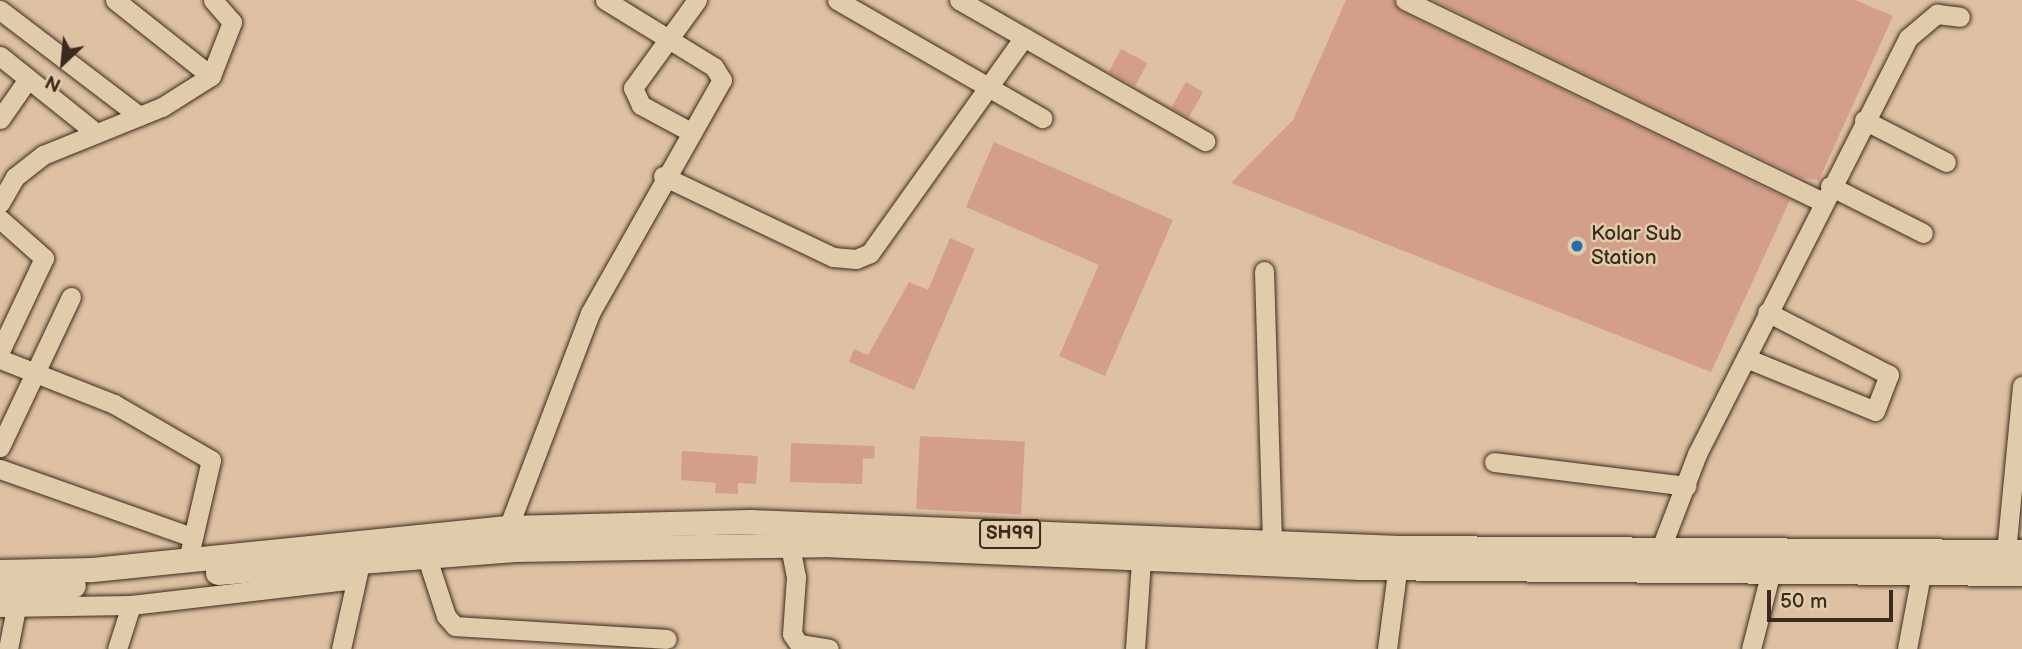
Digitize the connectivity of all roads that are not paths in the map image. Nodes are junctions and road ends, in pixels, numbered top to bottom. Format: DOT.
graph roads {
  1 [pos="115,0"];
  2 [pos="213,0"];
  3 [pos="606,0"];
  4 [pos="696,0"];
  5 [pos="837,0"];
  6 [pos="959,0"];
  7 [pos="1405,0"];
  8 [pos="0,10"];
  9 [pos="1960,17"];
  10 [pos="1024,37"];
  11 [pos="667,41"];
  12 [pos="0,56"];
  13 [pos="211,76"];
  14 [pos="28,79"];
  15 [pos="988,88"];
  16 [pos="139,116"];
  17 [pos="1042,118"];
  18 [pos="0,119"];
  19 [pos="1864,120"];
  20 [pos="690,131"];
  21 [pos="96,133"];
  22 [pos="1205,141"];
  23 [pos="1946,162"];
  24 [pos="663,176"];
  25 [pos="1826,194"];
  26 [pos="0,203"];
  27 [pos="0,219"];
  28 [pos="1923,233"];
  29 [pos="1264,271"];
  30 [pos="71,297"];
  31 [pos="1767,312"];
  32 [pos="0,351"];
  33 [pos="1746,358"];
  34 [pos="0,359"];
  35 [pos="33,375"];
  36 [pos="2022,386"];
  37 [pos="0,447"];
  38 [pos="1494,462"];
  39 [pos="0,469"];
  40 [pos="1687,486"];
  41 [pos="508,528"];
  42 [pos="1272,544"];
  43 [pos="790,546"];
  44 [pos="190,548"];
  45 [pos="1142,550"];
  46 [pos="2014,552"];
  47 [pos="426,555"];
  48 [pos="1399,558"];
  49 [pos="359,560"];
  50 [pos="1656,560"];
  51 [pos="0,572"];
  52 [pos="1921,574"];
  53 [pos="2022,574"];
  54 [pos="1770,575"];
  55 [pos="5,603"];
  56 [pos="131,605"];
  57 [pos="667,639"];
  58 [pos="8,649"];
  59 [pos="117,649"];
  60 [pos="341,649"];
  61 [pos="829,649"];
  62 [pos="1135,649"];
  63 [pos="1387,649"];
  64 [pos="1751,649"];
  65 [pos="1907,649"];
  1 -- 13 [label="street"];
  2 -- 13 [label="street"];
  3 -- 11 [label="street"];
  4 -- 11 [label="street"];
  5 -- 15 [label="street"];
  6 -- 10 [label="street"];
  7 -- 25 [label="street"];
  8 -- 16 [label="street"];
  9 -- 19 [label="street"];
  10 -- 15 [label="street"];
  10 -- 22 [label="street"];
  11 -- 20 [label="street"];
  11 -- 20 [label="street"];
  12 -- 14 [label="street"];
  13 -- 16 [label="street"];
  14 -- 18 [label="street"];
  14 -- 21 [label="street"];
  15 -- 17 [label="street"];
  15 -- 24 [label="street"];
  16 -- 21 [label="street"];
  19 -- 23 [label="street"];
  19 -- 25 [label="street"];
  20 -- 24 [label="street"];
  21 -- 26 [label="street"];
  24 -- 41 [label="street"];
  25 -- 28 [label="street"];
  25 -- 31 [label="street"];
  27 -- 32 [label="street"];
  29 -- 42 [label="street"];
  30 -- 35 [label="street"];
  31 -- 33 [label="street"];
  31 -- 33 [label="street"];
  33 -- 40 [label="street"];
  34 -- 35 [label="street"];
  35 -- 37 [label="street"];
  35 -- 44 [label="street"];
  36 -- 46 [label="street"];
  38 -- 40 [label="street"];
  39 -- 44 [label="street"];
  40 -- 50 [label="street"];
  41 -- 45 [label="main road, SH99"];
  41 -- 49 [label="main road, SH99"];
  42 -- 45 [label="main road, SH99"];
  42 -- 48 [label="main road, SH99"];
  43 -- 45 [label="main road, SH99"];
  43 -- 47 [label="main road, SH99"];
  43 -- 61 [label="street"];
  44 -- 49 [label="main road, SH99"];
  44 -- 51 [label="main road, SH99"];
  45 -- 48 [label="main road, SH99"];
  45 -- 62 [label="street"];
  46 -- 50 [label="main road, SH99"];
  47 -- 49 [label="main road, SH99"];
  47 -- 57 [label="street"];
  48 -- 50 [label="main road, SH99"];
  48 -- 63 [label="street"];
  49 -- 55 [label="main road, SH99"];
  49 -- 56 [label="street"];
  49 -- 60 [label="street"];
  50 -- 54 [label="main road, SH99"];
  52 -- 53 [label="main road, SH99"];
  52 -- 54 [label="main road, SH99"];
  52 -- 65 [label="street"];
  54 -- 64 [label="street"];
  55 -- 56 [label="street"];
  55 -- 58 [label="street"];
  56 -- 59 [label="street"];
}
